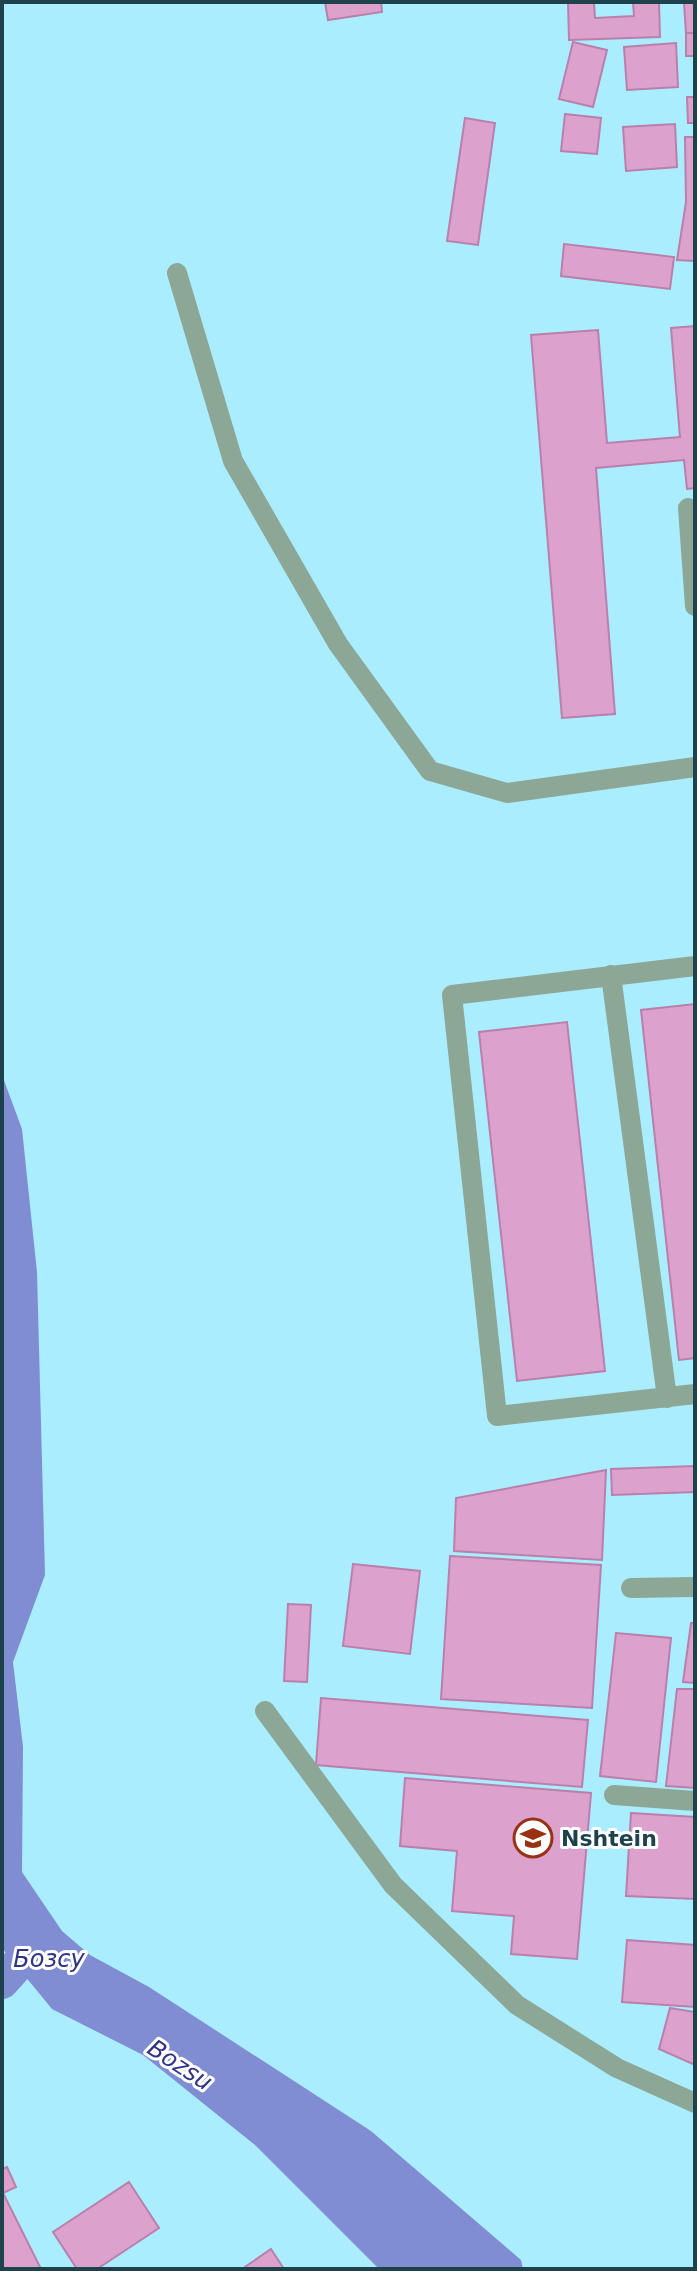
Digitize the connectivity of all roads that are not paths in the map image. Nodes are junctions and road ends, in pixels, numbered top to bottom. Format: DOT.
graph roads {
  1 [pos="177,273"];
  2 [pos="688,508"];
  3 [pos="695,606"];
  4 [pos="695,767"];
  5 [pos="695,966"];
  6 [pos="611,975"];
  7 [pos="695,1394"];
  8 [pos="667,1398"];
  9 [pos="695,1587"];
  10 [pos="631,1588"];
  11 [pos="265,1711"];
  12 [pos="614,1795"];
  13 [pos="695,1801"];
  14 [pos="695,2103"];
  1 -- 4 [label="lane"];
  2 -- 3 [label="lane"];
  5 -- 6 [label="lane"];
  6 -- 8 [label="lane"];
  6 -- 8 [label="lane"];
  7 -- 8 [label="lane"];
  9 -- 10 [label="lane"];
  11 -- 14 [label="lane"];
  12 -- 13 [label="lane"];
}
